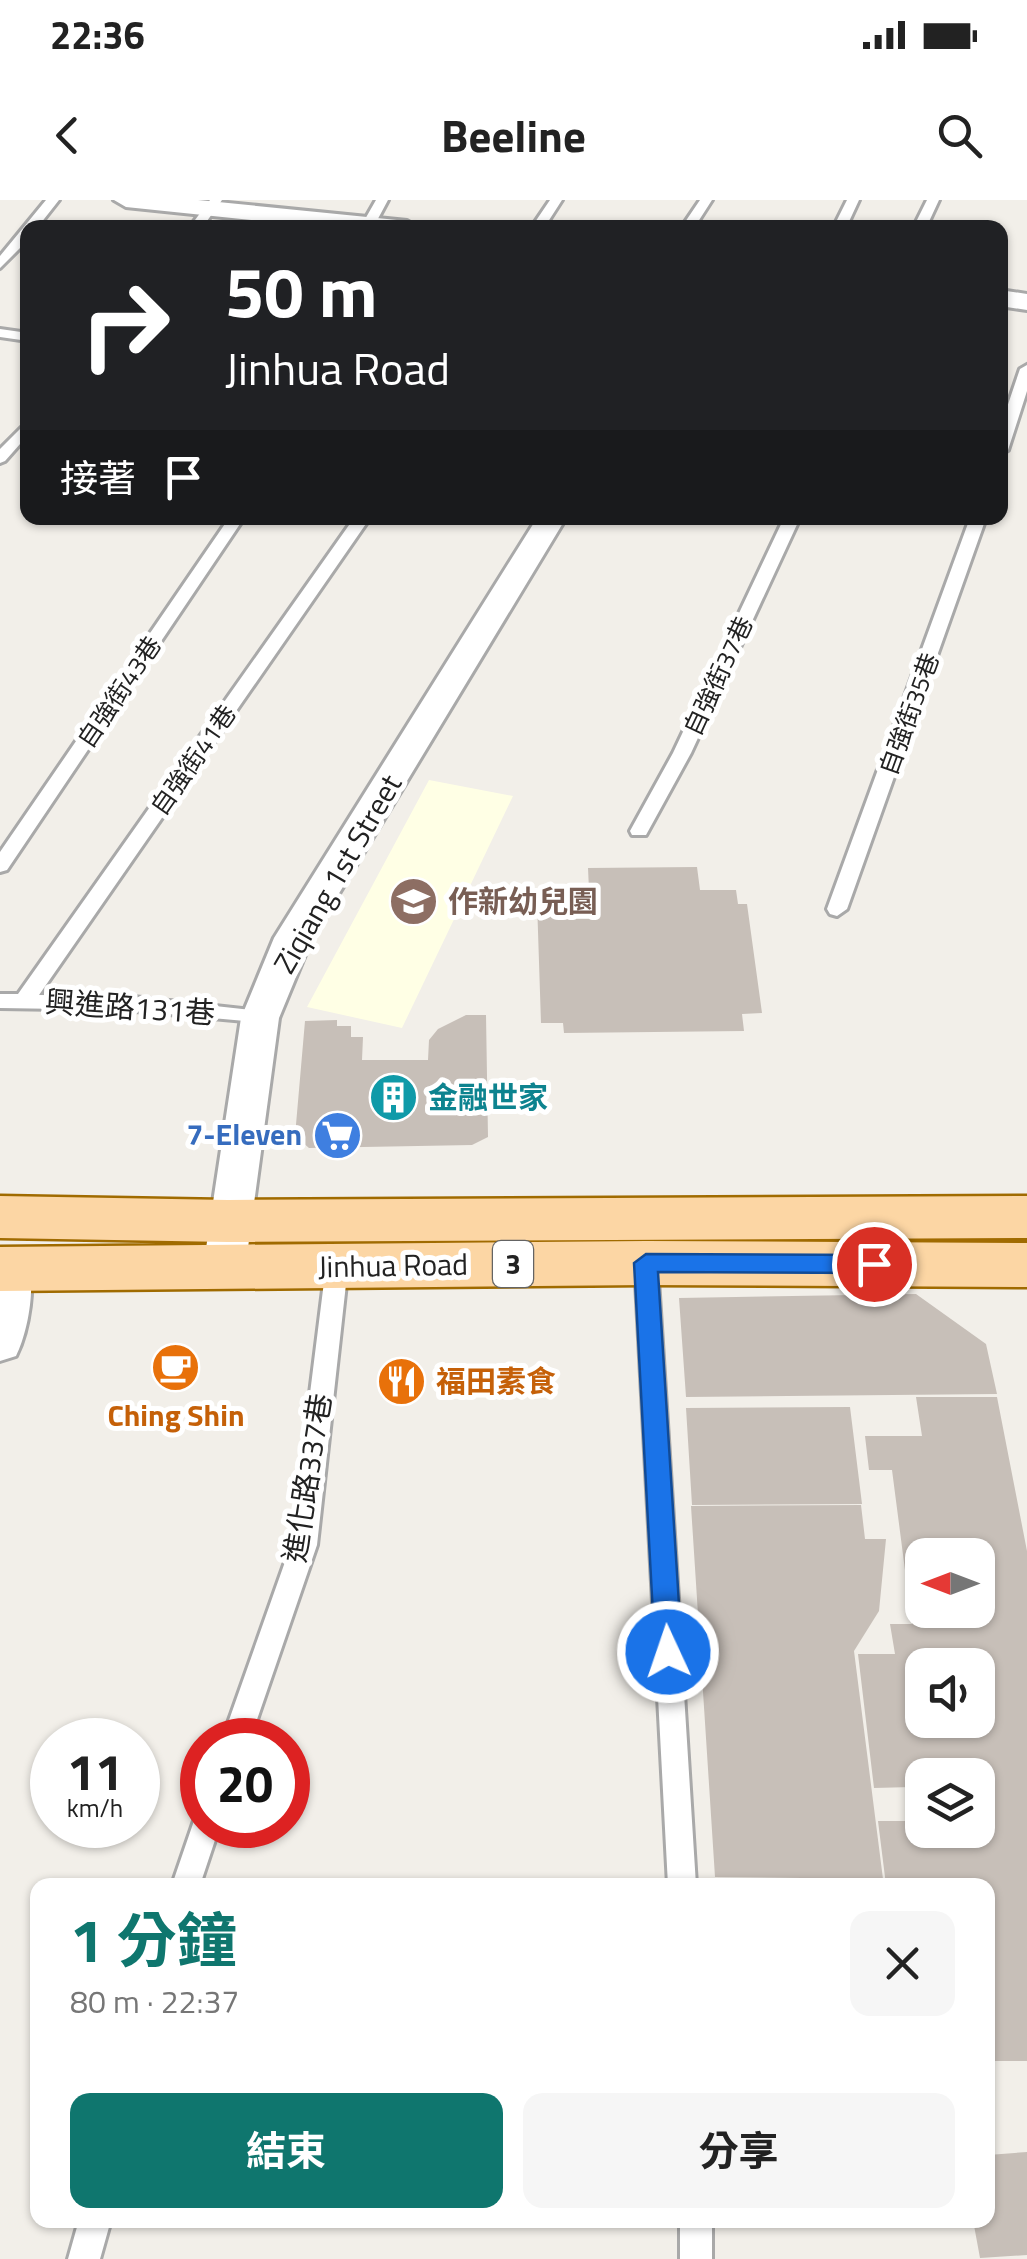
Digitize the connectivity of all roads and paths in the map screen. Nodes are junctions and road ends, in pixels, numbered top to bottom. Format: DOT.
graph roads {
  1 [pos="53,200"];
  2 [pos="126,200"];
  3 [pos="207,212"];
  4 [pos="36,220"];
  5 [pos="298,220"];
  6 [pos="20,240"];
  7 [pos="0,264"];
  8 [pos="1027,369"];
  9 [pos="1008,426"];
  10 [pos="20,435"];
  11 [pos="0,458"];
  12 [pos="231,525"];
  13 [pos="357,525"];
  14 [pos="547,525"];
  15 [pos="789,525"];
  16 [pos="975,525"];
  17 [pos="639,831"];
  18 [pos="0,866"];
  19 [pos="837,909"];
  20 [pos="0,1001"];
  21 [pos="23,1002"];
  22 [pos="260,1018"];
  23 [pos="1027,1217"];
  24 [pos="227,1243"];
  25 [pos="4,1252"];
  26 [pos="646,1263"];
  27 [pos="1027,1265"];
  28 [pos="336,1266"];
  29 [pos="0,1343"];
  30 [pos="244,1718"];
  31 [pos="198,1848"];
  32 [pos="188,1878"];
  33 [pos="682,1878"];
  34 [pos="93,2228"];
  35 [pos="696,2228"];
  36 [pos="84,2259"];
  37 [pos="696,2259"];
  1 -- 4 [label="lane"];
  2 -- 3 [label="street"];
  3 -- 5 [label="street"];
  6 -- 7 [label="lane"];
  8 -- 9 [label="lane"];
  10 -- 11 [label="lane"];
  12 -- 18 [label="lane, 自強街43巷"];
  13 -- 21 [label="lane, 自強街41巷"];
  14 -- 22 [label="street, Ziqiang 1st Street"];
  15 -- 17 [label="lane, 自強街37巷"];
  16 -- 19 [label="lane, 自強街35巷"];
  20 -- 21 [label="lane, 興進路131巷"];
  21 -- 22 [label="lane, 興進路131巷"];
  22 -- 24 [label="street, Ziqiang 1st Street"];
  23 -- 24 [label="main road, Jinhua Road / 3"];
  24 -- 25 [label="main road, Jinhua Road / 3"];
  24 -- 28 [label="main road, Jinhua Road / 3"];
  25 -- 29 [label="street"];
  26 -- 27 [label="main road, Jinhua Road / 3"];
  26 -- 28 [label="main road, Jinhua Road / 3"];
  26 -- 33 [label="lane"];
  28 -- 30 [label="lane, 進化路337巷"];
  31 -- 32 [label="lane"];
  34 -- 36 [label="lane"];
  35 -- 37 [label="lane"];
}
